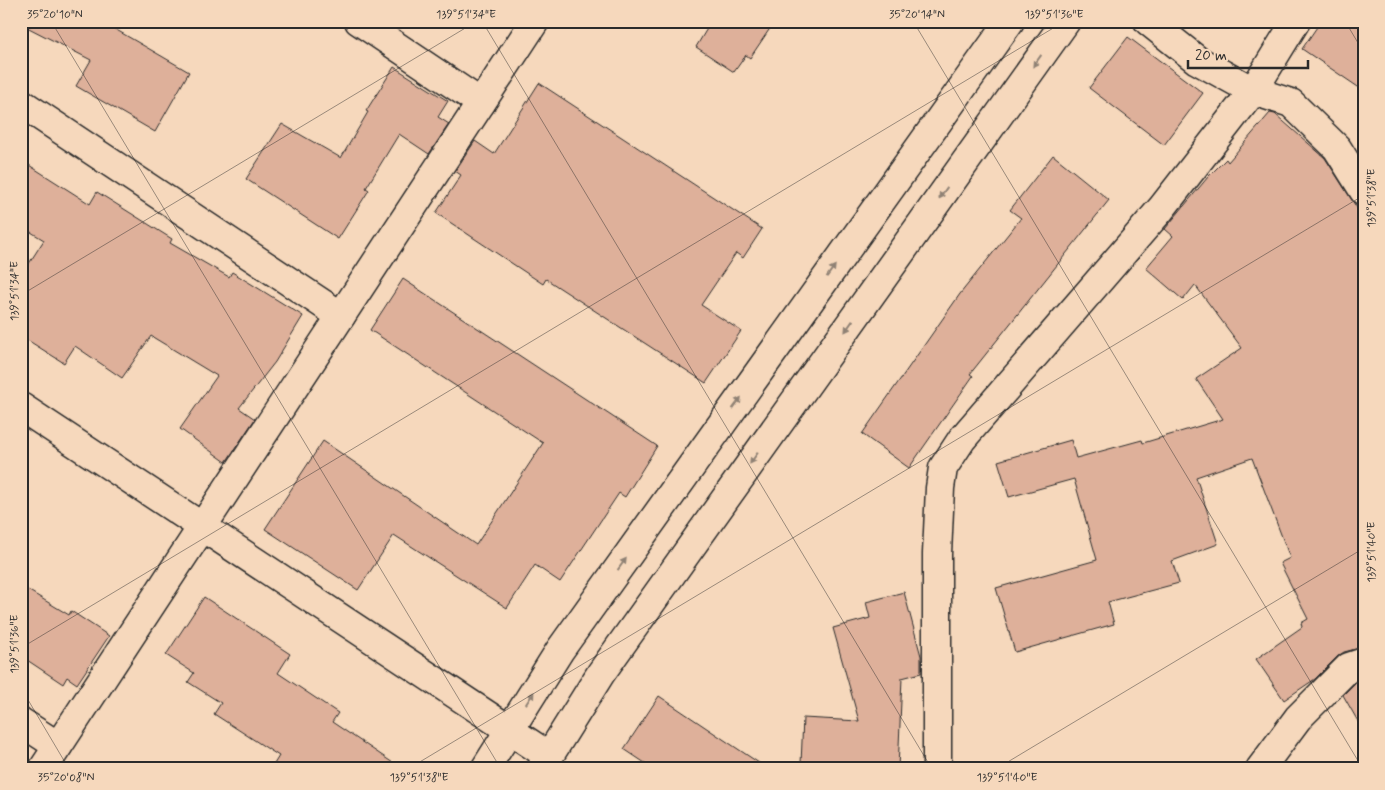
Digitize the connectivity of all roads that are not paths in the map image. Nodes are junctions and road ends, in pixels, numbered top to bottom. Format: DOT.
graph roads {
  1 [pos="359,21"];
  2 [pos="535,21"];
  3 [pos="1010,21"];
  4 [pos="1066,21"];
  5 [pos="1148,21"];
  6 [pos="1296,21"];
  7 [pos="1253,91"];
  8 [pos="481,103"];
  9 [pos="21,104"];
  10 [pos="1364,191"];
  11 [pos="341,316"];
  12 [pos="21,407"];
  13 [pos="202,526"];
  14 [pos="1364,662"];
  15 [pos="21,722"];
  16 [pos="510,730"];
  17 [pos="58,746"];
  18 [pos="545,762"];
  19 [pos="43,769"];
  20 [pos="485,769"];
  21 [pos="937,769"];
  22 [pos="1260,769"];
  1 -- 8 [label="street"];
  2 -- 8 [label="street"];
  16 -- 3 [label="street, one-way"];
  4 -- 18 [label="street, one-way"];
  5 -- 7 [label="street"];
  6 -- 7 [label="street"];
  7 -- 10 [label="street"];
  7 -- 21 [label="street"];
  8 -- 11 [label="street"];
  9 -- 11 [label="street"];
  11 -- 13 [label="street"];
  12 -- 13 [label="street"];
  13 -- 16 [label="street"];
  13 -- 17 [label="street"];
  14 -- 22 [label="street"];
  15 -- 17 [label="street"];
  16 -- 18 [label="street"];
  16 -- 20 [label="street"];
  17 -- 19 [label="street"];
}
